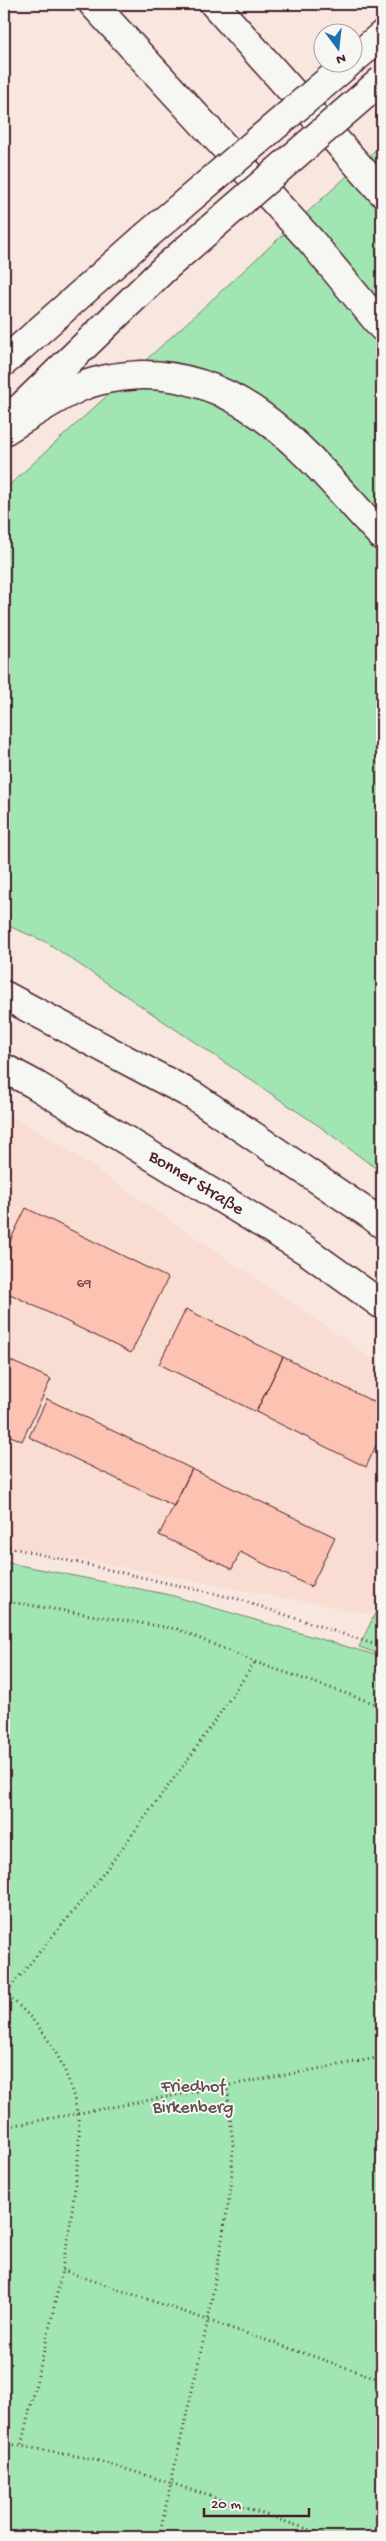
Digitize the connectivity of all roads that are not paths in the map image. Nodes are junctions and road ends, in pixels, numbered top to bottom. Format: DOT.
graph roads {
  1 [pos="93,4"];
  2 [pos="214,4"];
  3 [pos="382,35"];
  4 [pos="364,51"];
  5 [pos="338,72"];
  6 [pos="382,80"];
  7 [pos="381,189"];
  8 [pos="382,327"];
  9 [pos="4,362"];
  10 [pos="4,424"];
  11 [pos="4,431"];
  12 [pos="382,536"];
  13 [pos="4,995"];
  14 [pos="4,1068"];
  15 [pos="382,1224"];
  16 [pos="382,1305"];
  1 -- 8 [label="main road"];
  2 -- 7 [label="main road"];
  3 -- 4 [label="main road"];
  5 -- 9 [label="main road, bridge"];
  6 -- 10 [label="main road, bridge"];
  11 -- 12 [label="main road"];
  13 -- 15 [label="main road"];
  14 -- 16 [label="main road, Bonner Straße"];
}
